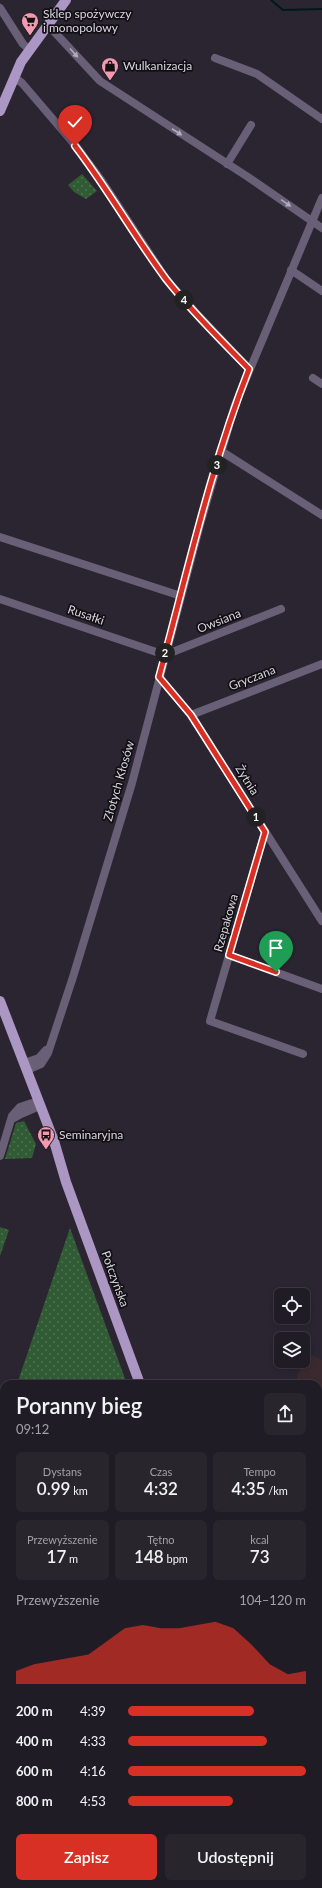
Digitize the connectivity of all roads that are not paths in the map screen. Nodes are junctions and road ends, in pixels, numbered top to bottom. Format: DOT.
graph roads {
  1 [pos="66,0"];
  2 [pos="0,8"];
  3 [pos="48,24"];
  4 [pos="30,50"];
  5 [pos="215,58"];
  6 [pos="14,77"];
  7 [pos="0,111"];
  8 [pos="322,119"];
  9 [pos="251,125"];
  10 [pos="228,164"];
  11 [pos="322,198"];
  12 [pos="312,220"];
  13 [pos="322,228"];
  14 [pos="291,270"];
  15 [pos="322,291"];
  16 [pos="249,369"];
  17 [pos="313,378"];
  18 [pos="322,384"];
  19 [pos="221,451"];
  20 [pos="322,515"];
  21 [pos="0,537"];
  22 [pos="181,596"];
  23 [pos="0,598"];
  24 [pos="281,609"];
  25 [pos="165,655"];
  26 [pos="322,664"];
  27 [pos="159,677"];
  28 [pos="191,715"];
  29 [pos="265,832"];
  30 [pos="322,921"];
  31 [pos="229,955"];
  32 [pos="322,989"];
  33 [pos="0,1003"];
  34 [pos="303,1054"];
  35 [pos="24,1067"];
  36 [pos="36,1105"];
  37 [pos="0,1156"];
  38 [pos="139,1380"];
  1 -- 3 [label="main road"];
  2 -- 4 [label="street"];
  3 -- 4 [label="main road"];
  3 -- 10 [label="street, one-way"];
  4 -- 6 [label="main road"];
  5 -- 8 [label="street"];
  6 -- 7 [label="main road"];
  6 -- 16 [label="street"];
  9 -- 10 [label="street"];
  10 -- 12 [label="street, one-way"];
  11 -- 12 [label="street, Złotych Kłosów"];
  12 -- 13 [label="street"];
  12 -- 14 [label="street, Złotych Kłosów"];
  14 -- 15 [label="street"];
  14 -- 16 [label="street, Złotych Kłosów"];
  16 -- 19 [label="street, Złotych Kłosów"];
  17 -- 18 [label="street"];
  19 -- 20 [label="street"];
  19 -- 22 [label="street, Złotych Kłosów"];
  21 -- 22 [label="street"];
  22 -- 25 [label="street, Złotych Kłosów"];
  23 -- 25 [label="street, Rusałki"];
  24 -- 25 [label="street, Owsiana"];
  25 -- 27 [label="street, Złotych Kłosów"];
  26 -- 28 [label="street, Gryczana"];
  27 -- 28 [label="street, Żytnia"];
  27 -- 35 [label="street, Złotych Kłosów"];
  28 -- 29 [label="street, Żytnia"];
  29 -- 30 [label="street, Żytnia"];
  29 -- 31 [label="street, Rzepakowa"];
  31 -- 32 [label="street"];
  31 -- 34 [label="street, Rzepakowa"];
  33 -- 35 [label="main road, Połczyńska"];
  35 -- 36 [label="main road, Połczyńska"];
  36 -- 37 [label="street"];
  36 -- 38 [label="main road, Połczyńska"];
}
